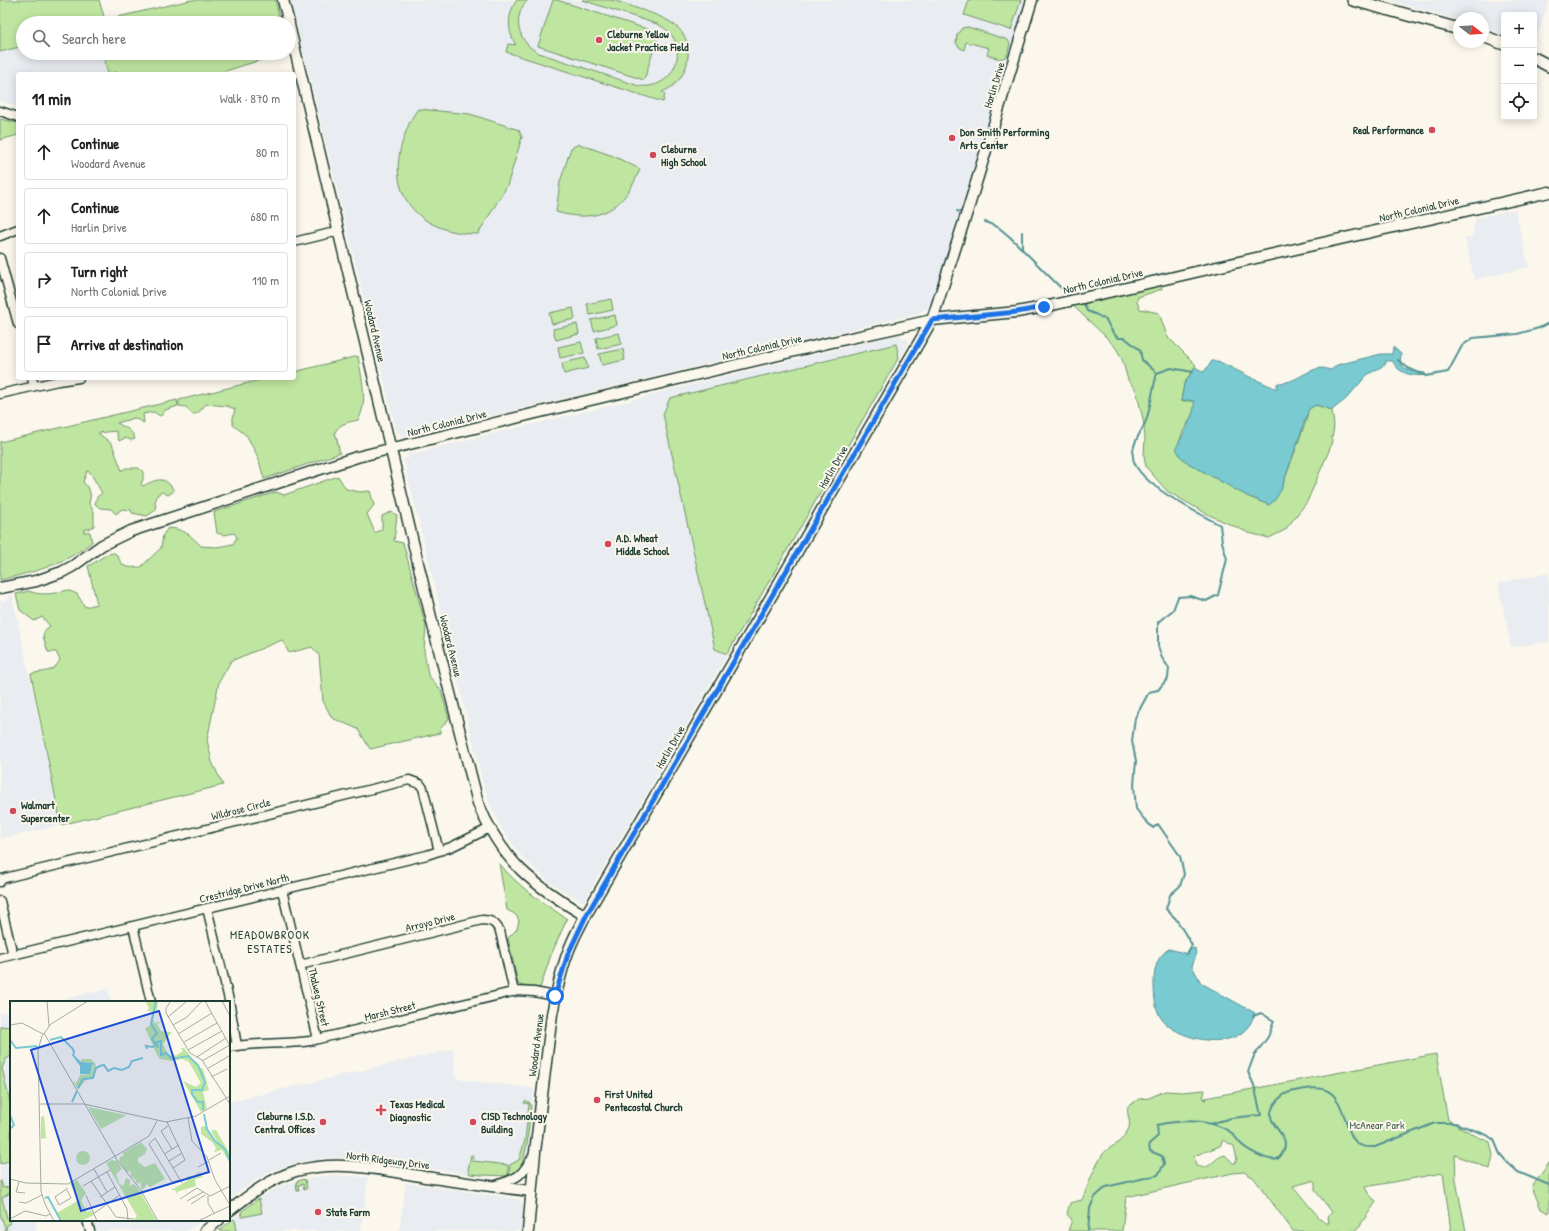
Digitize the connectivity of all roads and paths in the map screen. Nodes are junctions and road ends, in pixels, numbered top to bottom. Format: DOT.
graph roads {
  1 [pos="283,0"];
  2 [pos="1032,0"];
  3 [pos="1353,0"];
  4 [pos="287,16"];
  5 [pos="1453,27"];
  6 [pos="1489,38"];
  7 [pos="1501,43"];
  8 [pos="296,53"];
  9 [pos="1537,60"];
  10 [pos="1549,66"];
  11 [pos="0,111"];
  12 [pos="16,116"];
  13 [pos="1549,192"];
  14 [pos="16,230"];
  15 [pos="339,231"];
  16 [pos="0,236"];
  17 [pos="296,242"];
  18 [pos="0,258"];
  19 [pos="16,317"];
  20 [pos="932,320"];
  21 [pos="32,380"];
  22 [pos="65,380"];
  23 [pos="34,386"];
  24 [pos="0,394"];
  25 [pos="391,449"];
  26 [pos="0,588"];
  27 [pos="490,828"];
  28 [pos="439,851"];
  29 [pos="0,882"];
  30 [pos="282,890"];
  31 [pos="0,901"];
  32 [pos="207,908"];
  33 [pos="586,916"];
  34 [pos="133,926"];
  35 [pos="13,955"];
  36 [pos="0,958"];
  37 [pos="300,965"];
  38 [pos="514,992"];
  39 [pos="555,996"];
  40 [pos="151,1001"];
  41 [pos="229,1001"];
  42 [pos="230,1012"];
  43 [pos="318,1039"];
  44 [pos="233,1046"];
  45 [pos="535,1152"];
  46 [pos="492,1187"];
  47 [pos="531,1191"];
  48 [pos="230,1210"];
  49 [pos="87,1221"];
  50 [pos="218,1221"];
  51 [pos="90,1231"];
  52 [pos="205,1231"];
  53 [pos="528,1231"];
  1 -- 4 [label="street, Woodard Avenue"];
  2 -- 20 [label="street, Harlin Drive"];
  3 -- 5 [label="main road"];
  6 -- 7 [label="main road"];
  8 -- 15 [label="street, Woodard Avenue"];
  9 -- 10 [label="main road"];
  11 -- 12 [label="street"];
  13 -- 20 [label="street, North Colonial Drive"];
  14 -- 16 [label="street"];
  15 -- 17 [label="street"];
  15 -- 25 [label="street, Woodard Avenue"];
  18 -- 19 [label="street"];
  20 -- 25 [label="street, North Colonial Drive"];
  20 -- 33 [label="street, Harlin Drive"];
  21 -- 23 [label="street"];
  22 -- 23 [label="street"];
  23 -- 24 [label="street"];
  25 -- 26 [label="street, North Colonial Drive"];
  25 -- 27 [label="street, Woodard Avenue"];
  27 -- 28 [label="street, Crestridge Drive North"];
  27 -- 33 [label="street, Woodard Avenue"];
  28 -- 29 [label="street, Wildrose Circle"];
  28 -- 30 [label="street, Crestridge Drive North"];
  30 -- 32 [label="street, Crestridge Drive North"];
  30 -- 37 [label="street, Thalweg Street"];
  31 -- 35 [label="street"];
  32 -- 34 [label="street, Crestridge Drive North"];
  32 -- 41 [label="street"];
  33 -- 39 [label="street, Woodard Avenue"];
  34 -- 35 [label="street, Crestridge Drive North"];
  34 -- 40 [label="street"];
  35 -- 36 [label="street, Crestridge Drive North"];
  37 -- 38 [label="street, Arroyo Drive"];
  37 -- 43 [label="street, Thalweg Street"];
  38 -- 39 [label="street, Marsh Street"];
  38 -- 43 [label="street, Marsh Street"];
  39 -- 45 [label="street, Woodard Avenue"];
  42 -- 44 [label="street"];
  43 -- 44 [label="street, Marsh Street"];
  45 -- 46 [label="street"];
  45 -- 47 [label="street, Woodard Avenue"];
  46 -- 47 [label="street, North Ridgeway Drive"];
  46 -- 48 [label="street, North Ridgeway Drive"];
  47 -- 53 [label="street, Woodard Avenue"];
  49 -- 51 [label="street"];
  50 -- 52 [label="street"];
}
